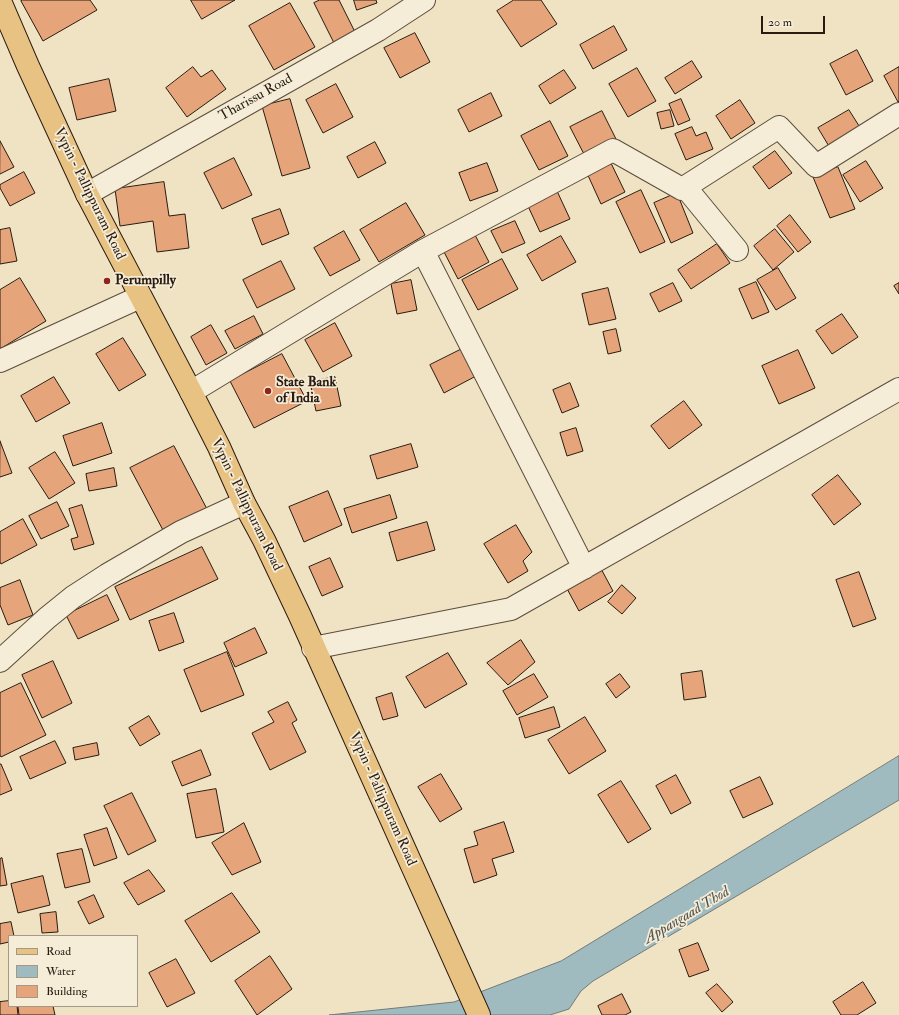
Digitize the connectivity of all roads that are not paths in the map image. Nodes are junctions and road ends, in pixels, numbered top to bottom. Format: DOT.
graph roads {
  1 [pos="424,0"];
  2 [pos="0,1"];
  3 [pos="899,114"];
  4 [pos="682,189"];
  5 [pos="87,194"];
  6 [pos="737,250"];
  7 [pos="423,251"];
  8 [pos="140,297"];
  9 [pos="0,361"];
  10 [pos="899,389"];
  11 [pos="191,392"];
  12 [pos="244,502"];
  13 [pos="584,568"];
  14 [pos="313,648"];
  15 [pos="0,661"];
  16 [pos="479,1015"];
  1 -- 5 [label="street, Tharissu Road"];
  2 -- 5 [label="main road, Vypin - Pallippuram Road"];
  3 -- 4 [label="street"];
  4 -- 6 [label="street"];
  4 -- 7 [label="street"];
  5 -- 8 [label="main road, Vypin - Pallippuram Road"];
  7 -- 11 [label="street"];
  7 -- 13 [label="street"];
  8 -- 9 [label="street"];
  8 -- 11 [label="main road, Vypin - Pallippuram Road"];
  10 -- 13 [label="street"];
  11 -- 12 [label="main road, Vypin - Pallippuram Road"];
  12 -- 14 [label="main road, Vypin - Pallippuram Road"];
  12 -- 15 [label="street"];
  13 -- 14 [label="street"];
  14 -- 16 [label="main road, Vypin - Pallippuram Road"];
}
